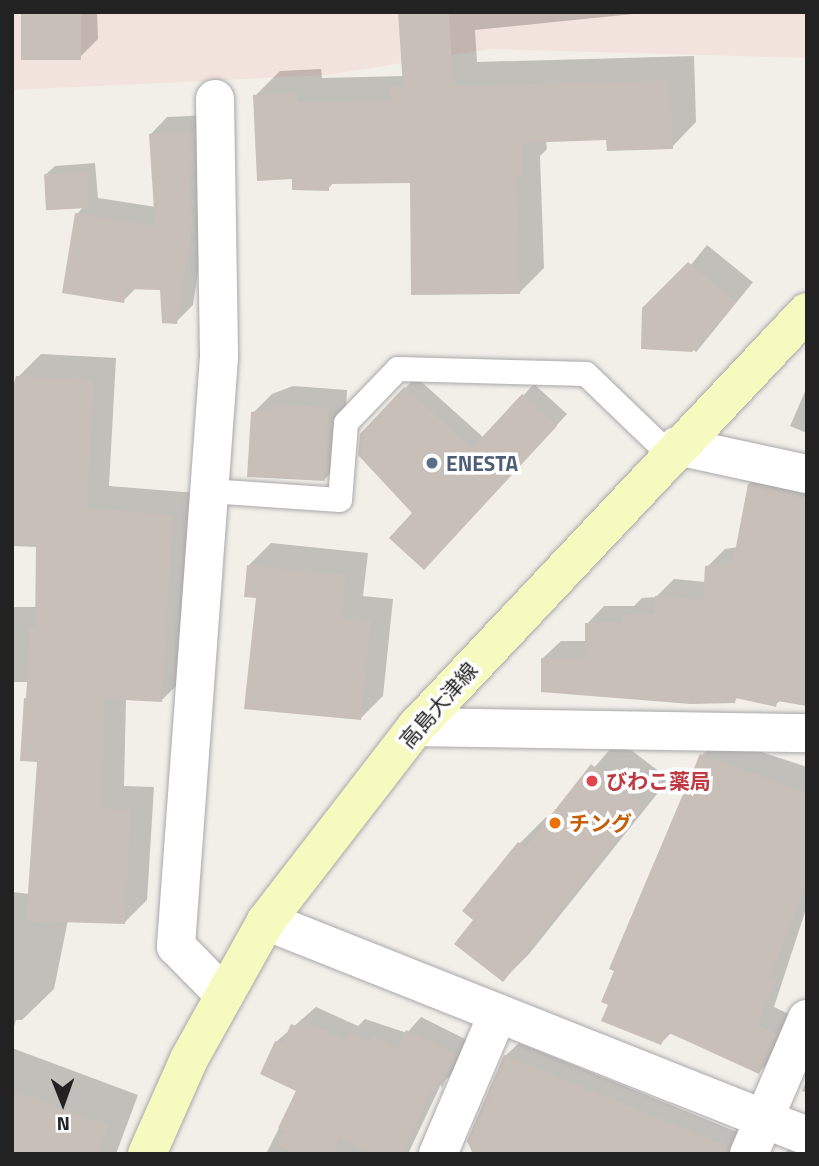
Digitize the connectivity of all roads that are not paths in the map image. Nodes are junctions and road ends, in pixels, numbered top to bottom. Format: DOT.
graph roads {
  1 [pos="215,99"];
  2 [pos="807,312"];
  3 [pos="673,450"];
  4 [pos="807,474"];
  5 [pos="209,491"];
  6 [pos="416,727"];
  7 [pos="807,733"];
  8 [pos="267,921"];
  9 [pos="224,995"];
  10 [pos="499,1013"];
  11 [pos="807,1019"];
  12 [pos="764,1118"];
  13 [pos="807,1136"];
  14 [pos="147,1154"];
  15 [pos="438,1154"];
  16 [pos="749,1154"];
  1 -- 5 [label="street"];
  2 -- 3 [label="main road, 高島大津線"];
  3 -- 4 [label="street"];
  3 -- 5 [label="lane"];
  3 -- 6 [label="main road, 高島大津線"];
  5 -- 9 [label="street"];
  6 -- 7 [label="street"];
  6 -- 8 [label="main road, 高島大津線"];
  8 -- 9 [label="main road, 高島大津線"];
  8 -- 10 [label="street"];
  9 -- 14 [label="main road, 高島大津線"];
  10 -- 12 [label="street"];
  10 -- 15 [label="street"];
  11 -- 12 [label="street"];
  12 -- 13 [label="street"];
  12 -- 16 [label="street"];
}
